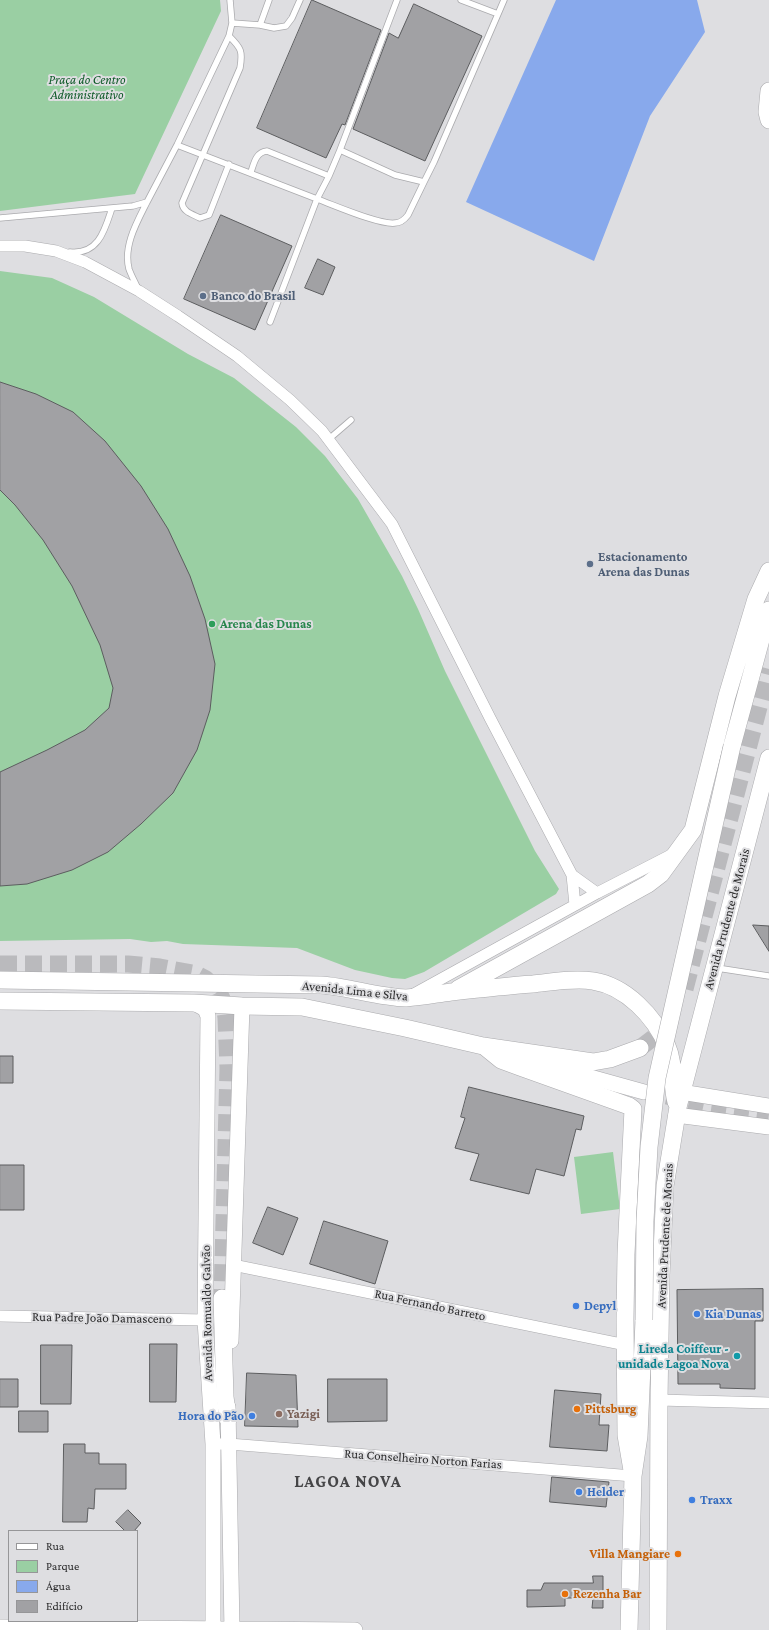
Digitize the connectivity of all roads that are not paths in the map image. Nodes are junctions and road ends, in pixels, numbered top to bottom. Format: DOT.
graph roads {
  1 [pos="230,0"];
  2 [pos="269,0"];
  3 [pos="300,0"];
  4 [pos="397,0"];
  5 [pos="461,0"];
  6 [pos="504,0"];
  7 [pos="498,14"];
  8 [pos="232,23"];
  9 [pos="260,25"];
  10 [pos="229,36"];
  11 [pos="769,91"];
  12 [pos="769,120"];
  13 [pos="177,145"];
  14 [pos="340,150"];
  15 [pos="203,154"];
  16 [pos="229,164"];
  17 [pos="251,172"];
  18 [pos="329,176"];
  19 [pos="424,182"];
  20 [pos="317,199"];
  21 [pos="147,202"];
  22 [pos="112,208"];
  23 [pos="0,218"];
  24 [pos="0,246"];
  25 [pos="56,251"];
  26 [pos="139,291"];
  27 [pos="270,322"];
  28 [pos="351,420"];
  29 [pos="329,439"];
  30 [pos="769,572"];
  31 [pos="769,610"];
  32 [pos="769,758"];
  33 [pos="679,851"];
  34 [pos="572,875"];
  35 [pos="597,893"];
  36 [pos="575,905"];
  37 [pos="715,968"];
  38 [pos="769,976"];
  39 [pos="0,980"];
  40 [pos="451,992"];
  41 [pos="406,998"];
  42 [pos="0,1001"];
  43 [pos="194,1003"];
  44 [pos="242,1006"];
  45 [pos="483,1046"];
  46 [pos="640,1048"];
  47 [pos="644,1092"];
  48 [pos="678,1105"];
  49 [pos="769,1106"];
  50 [pos="769,1127"];
  51 [pos="233,1265"];
  52 [pos="222,1298"];
  53 [pos="0,1316"];
  54 [pos="205,1320"];
  55 [pos="626,1345"];
  56 [pos="659,1400"];
  57 [pos="769,1403"];
  58 [pos="228,1419"];
  59 [pos="213,1444"];
  60 [pos="229,1444"];
  61 [pos="633,1476"];
  62 [pos="0,1627"];
  63 [pos="92,1629"];
  64 [pos="232,1629"];
  65 [pos="213,1630"];
  66 [pos="355,1630"];
  67 [pos="629,1630"];
  68 [pos="658,1630"];
  1 -- 8 [label="lane"];
  2 -- 9 [label="lane"];
  3 -- 9 [label="lane"];
  4 -- 14 [label="lane"];
  5 -- 7 [label="lane"];
  6 -- 7 [label="lane"];
  7 -- 19 [label="lane"];
  8 -- 9 [label="lane"];
  8 -- 10 [label="lane"];
  10 -- 13 [label="lane"];
  10 -- 15 [label="lane"];
  11 -- 12 [label="main road"];
  13 -- 15 [label="lane"];
  13 -- 21 [label="lane"];
  14 -- 18 [label="lane"];
  14 -- 19 [label="lane"];
  15 -- 16 [label="lane"];
  15 -- 16 [label="lane"];
  16 -- 17 [label="lane"];
  17 -- 18 [label="lane"];
  17 -- 20 [label="lane"];
  18 -- 20 [label="lane"];
  19 -- 20 [label="lane"];
  20 -- 27 [label="lane"];
  21 -- 22 [label="lane"];
  21 -- 26 [label="lane"];
  22 -- 23 [label="lane"];
  22 -- 25 [label="lane"];
  24 -- 25 [label="street"];
  25 -- 26 [label="street"];
  26 -- 29 [label="street"];
  28 -- 29 [label="lane"];
  29 -- 34 [label="street"];
  30 -- 33 [label="main road"];
  31 -- 61 [label="main road, bridge"];
  32 -- 37 [label="main road, Avenida Prudente de Morais"];
  33 -- 35 [label="street"];
  33 -- 40 [label="main road"];
  34 -- 35 [label="street"];
  34 -- 36 [label="street"];
  35 -- 36 [label="street"];
  36 -- 41 [label="street"];
  37 -- 38 [label="lane"];
  37 -- 48 [label="main road, Avenida Prudente de Morais"];
  39 -- 41 [label="main road, Avenida Lima e Silva"];
  40 -- 41 [label="main road, Avenida Lima e Silva"];
  40 -- 48 [label="main road, Avenida Lima e Silva"];
  42 -- 43 [label="main road, Avenida Lima e Silva"];
  43 -- 44 [label="main road, Avenida Lima e Silva"];
  43 -- 54 [label="main road, Avenida Romualdo Galvão"];
  44 -- 45 [label="main road, Avenida Lima e Silva"];
  44 -- 51 [label="main road, Avenida Romualdo Galvão"];
  45 -- 46 [label="main road, Avenida Lima e Silva"];
  45 -- 47 [label="main road"];
  45 -- 55 [label="main road"];
  48 -- 49 [label="main road"];
  48 -- 50 [label="main road"];
  48 -- 56 [label="main road, Avenida Prudente de Morais"];
  51 -- 55 [label="street, Rua Fernando Barreto"];
  51 -- 58 [label="main road, Avenida Romualdo Galvão"];
  52 -- 58 [label="main road"];
  53 -- 54 [label="street, Rua Padre João Damasceno"];
  54 -- 59 [label="main road, Avenida Romualdo Galvão"];
  55 -- 61 [label="main road"];
  56 -- 57 [label="street"];
  56 -- 68 [label="main road, Avenida Prudente de Morais"];
  58 -- 60 [label="main road, Avenida Romualdo Galvão"];
  59 -- 60 [label="street, Rua Conselheiro Norton Farias"];
  59 -- 65 [label="main road, Avenida Romualdo Galvão"];
  60 -- 61 [label="street, Rua Conselheiro Norton Farias"];
  60 -- 64 [label="main road, Avenida Romualdo Galvão"];
  61 -- 67 [label="main road"];
  62 -- 63 [label="main road"];
  63 -- 65 [label="main road"];
  64 -- 65 [label="main road"];
  64 -- 66 [label="main road"];
}
